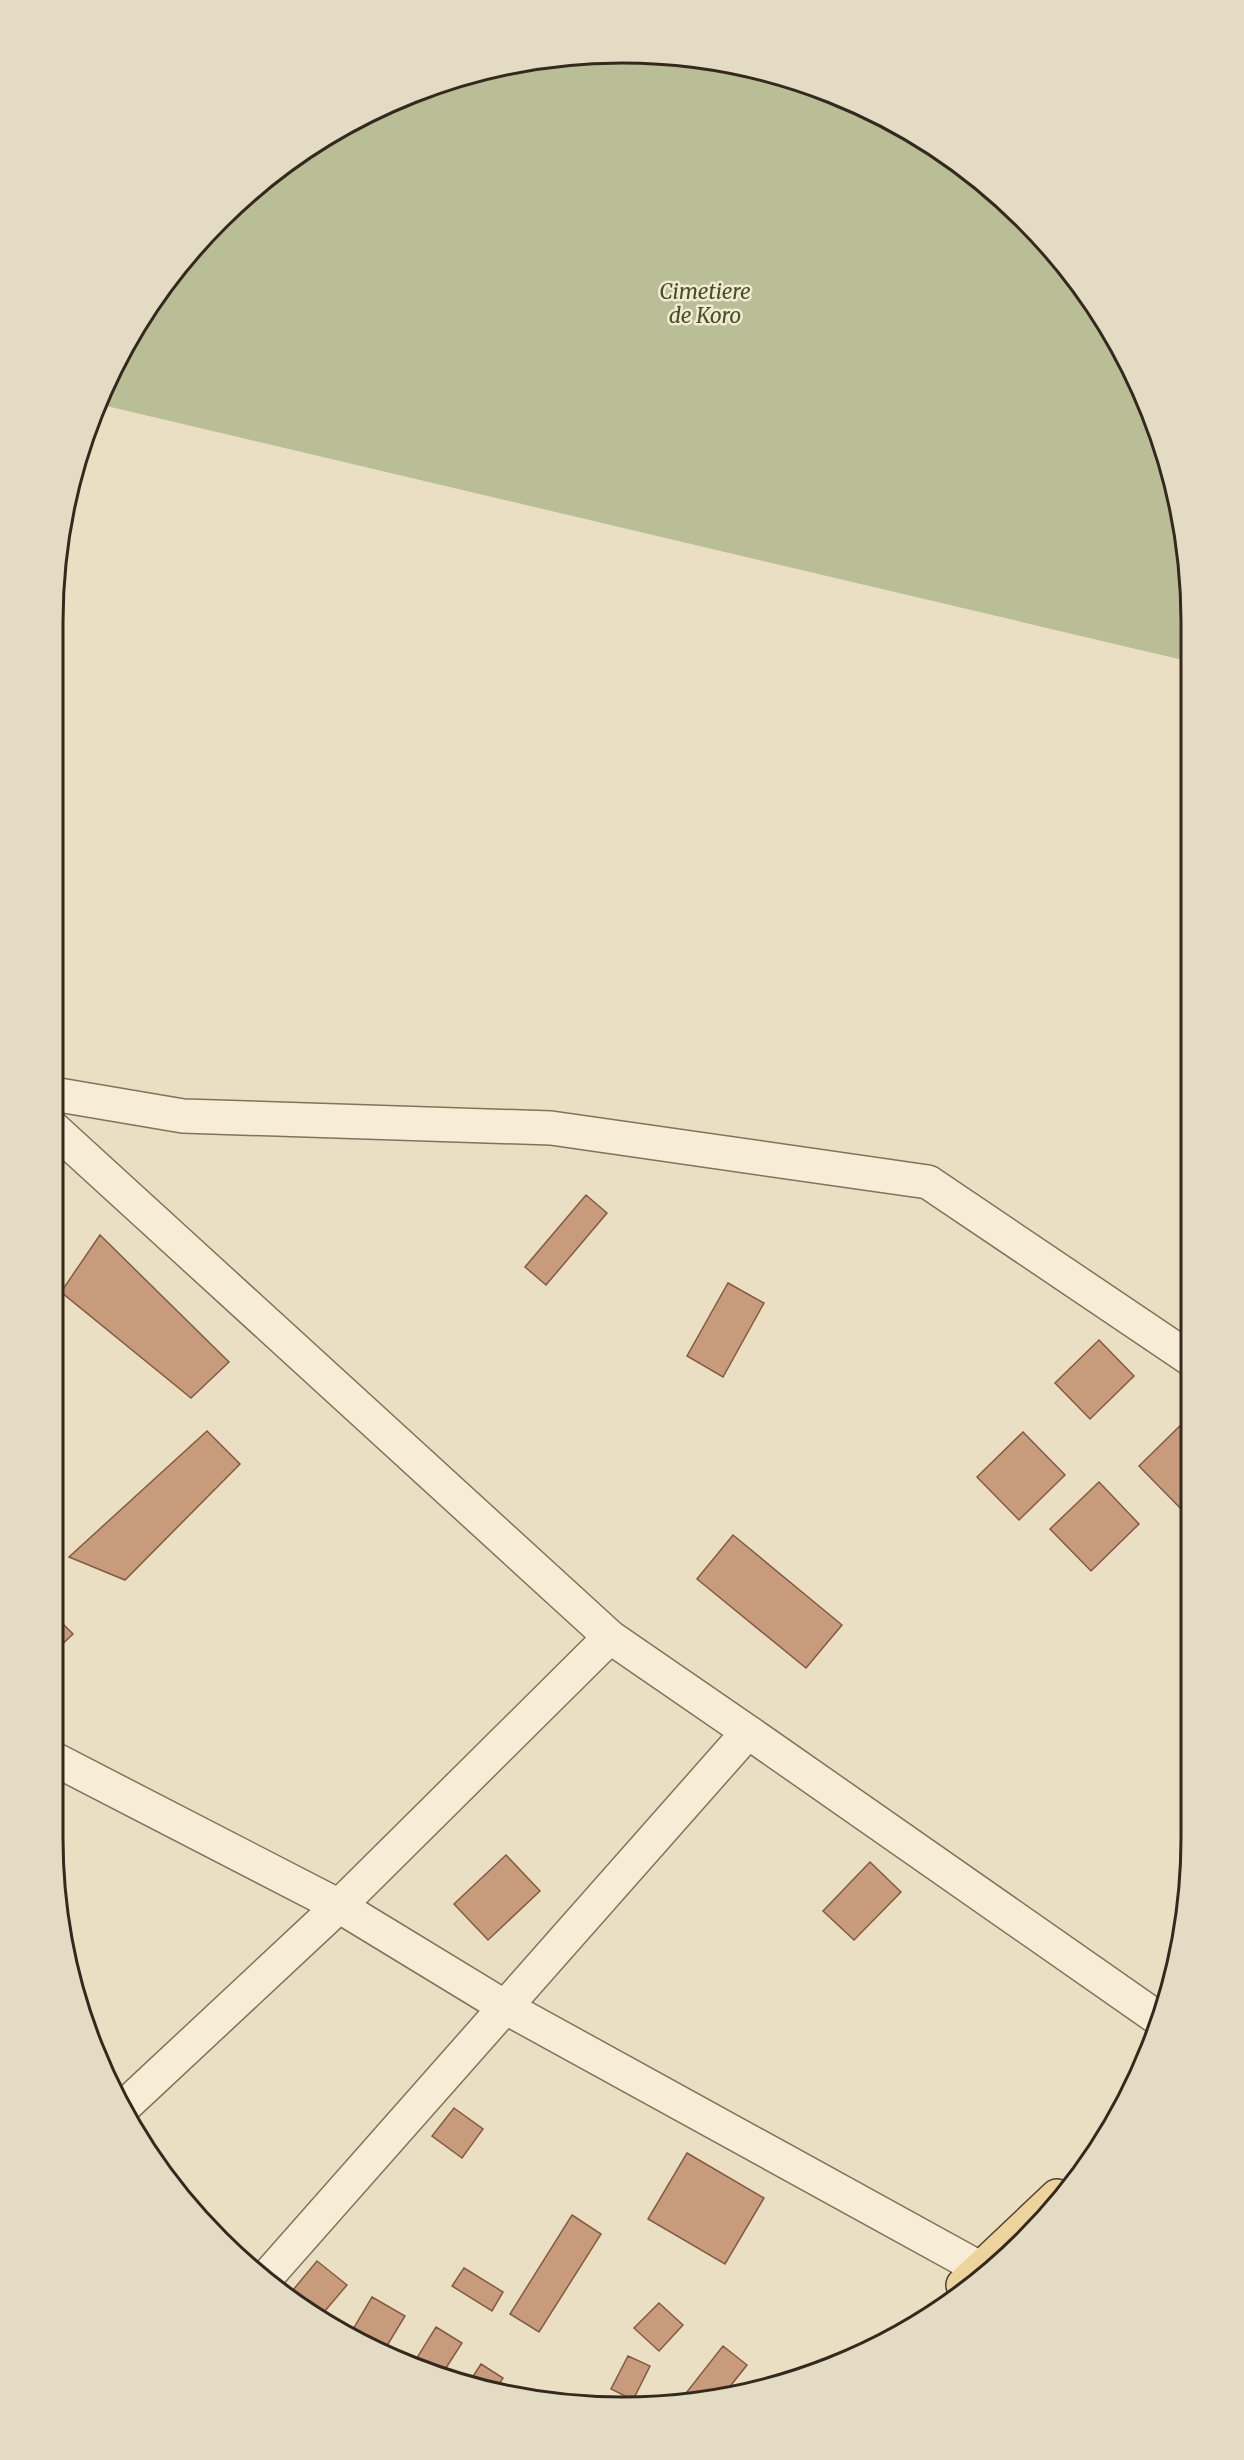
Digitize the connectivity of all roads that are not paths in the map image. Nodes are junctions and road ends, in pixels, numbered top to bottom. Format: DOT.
graph roads {
  1 [pos="63,1097"];
  2 [pos="63,1137"];
  3 [pos="1181,1353"];
  4 [pos="610,1636"];
  5 [pos="748,1732"];
  6 [pos="63,1764"];
  7 [pos="339,1906"];
  8 [pos="505,2007"];
  9 [pos="1152,2014"];
  10 [pos="130,2102"];
  11 [pos="270,2272"];
  12 [pos="973,2273"];
  1 -- 3 [label="street"];
  2 -- 4 [label="street"];
  4 -- 5 [label="street"];
  4 -- 7 [label="street"];
  5 -- 8 [label="street"];
  5 -- 9 [label="street"];
  6 -- 7 [label="street"];
  7 -- 8 [label="street"];
  7 -- 10 [label="street"];
  8 -- 11 [label="street"];
  8 -- 12 [label="street"];
}
